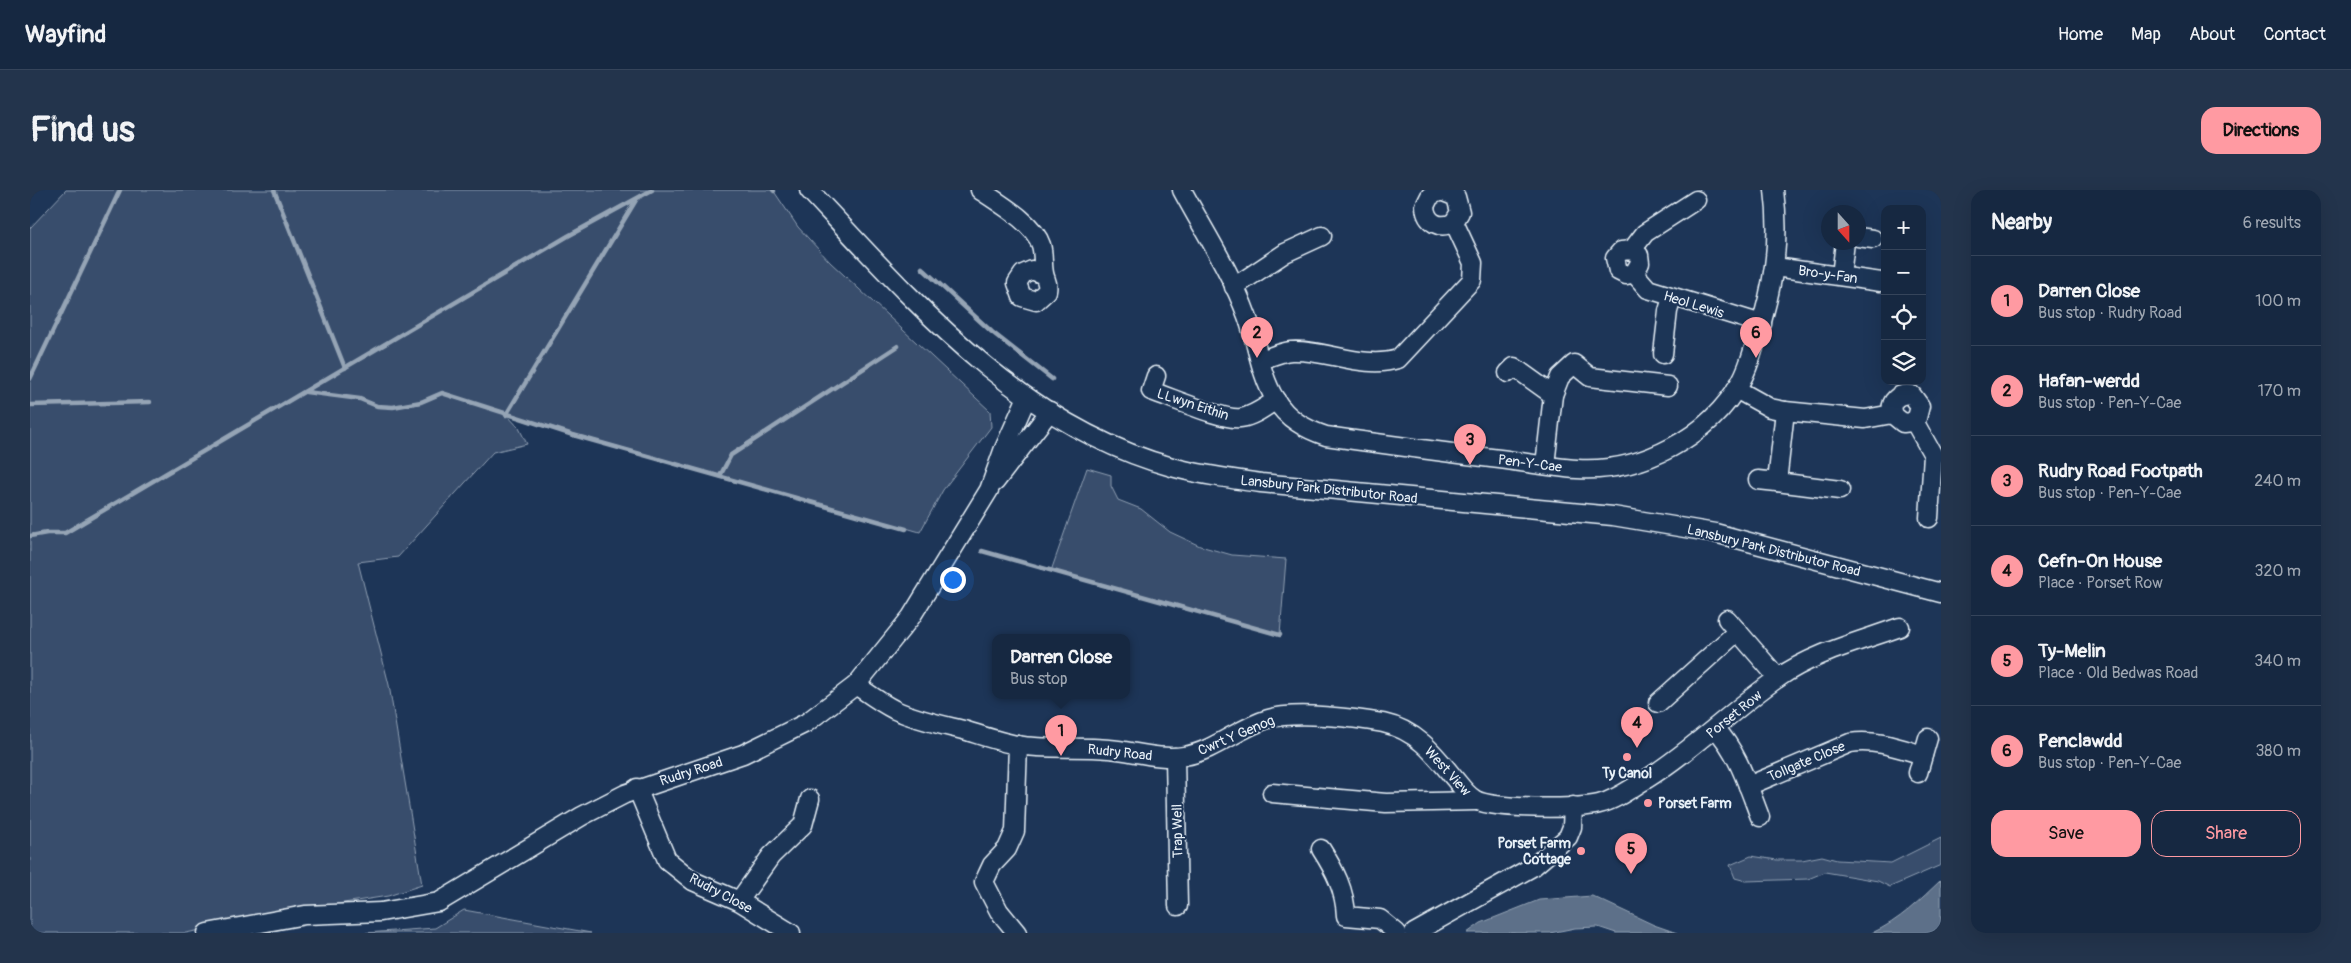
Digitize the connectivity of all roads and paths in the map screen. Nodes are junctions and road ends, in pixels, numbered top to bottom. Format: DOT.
graph roads {
  1 [pos="809,190"];
  2 [pos="980,190"];
  3 [pos="1182,190"];
  4 [pos="1774,190"];
  5 [pos="1696,200"];
  6 [pos="1454,222"];
  7 [pos="1322,236"];
  8 [pos="1844,250"];
  9 [pos="1775,267"];
  10 [pos="1044,275"];
  11 [pos="1841,276"];
  12 [pos="1881,282"];
  13 [pos="1234,287"];
  14 [pos="1672,298"];
  15 [pos="1762,324"];
  16 [pos="1663,354"];
  17 [pos="1261,360"];
  18 [pos="1508,373"];
  19 [pos="1156,376"];
  20 [pos="1668,386"];
  21 [pos="1736,389"];
  22 [pos="1553,395"];
  23 [pos="1027,397"];
  24 [pos="1276,400"];
  25 [pos="1785,411"];
  26 [pos="1050,412"];
  27 [pos="1892,414"];
  28 [pos="1914,421"];
  29 [pos="1545,465"];
  30 [pos="1758,480"];
  31 [pos="1777,482"];
  32 [pos="988,490"];
  33 [pos="1840,490"];
  34 [pos="1928,518"];
  35 [pos="1941,594"];
  36 [pos="1900,627"];
  37 [pos="1778,678"];
  38 [pos="856,685"];
  39 [pos="1658,703"];
  40 [pos="1298,716"];
  41 [pos="1715,728"];
  42 [pos="1928,738"];
  43 [pos="1018,745"];
  44 [pos="1923,755"];
  45 [pos="1175,757"];
  46 [pos="1918,773"];
  47 [pos="1748,786"];
  48 [pos="638,788"];
  49 [pos="1272,794"];
  50 [pos="810,799"];
  51 [pos="1477,801"];
  52 [pos="1573,806"];
  53 [pos="1760,816"];
  54 [pos="1321,849"];
  55 [pos="739,901"];
  56 [pos="1178,906"];
  57 [pos="207,933"];
  58 [pos="791,933"];
  59 [pos="1017,933"];
  60 [pos="1397,933"];
  61 [pos="1414,933"];
  1 -- 23 [label="street, Lansbury Park Distributor Road"];
  2 -- 10 [label="street"];
  3 -- 13 [label="street, Pen-Y-Cae"];
  4 -- 9 [label="street, Pen-Y-Cae"];
  5 -- 14 [label="street, Heol Lewis"];
  6 -- 17 [label="street"];
  7 -- 13 [label="street"];
  8 -- 11 [label="street"];
  9 -- 11 [label="street, Bro-y-Fan"];
  9 -- 15 [label="street, Pen-Y-Cae"];
  11 -- 12 [label="street, Bro-y-Fan"];
  13 -- 17 [label="street, Pen-Y-Cae"];
  14 -- 15 [label="street, Heol Lewis"];
  14 -- 16 [label="street"];
  15 -- 21 [label="street, Pen-Y-Cae"];
  17 -- 24 [label="street, Pen-Y-Cae"];
  18 -- 22 [label="street"];
  19 -- 24 [label="street, LLwyn Eithin"];
  20 -- 22 [label="street"];
  21 -- 25 [label="street"];
  21 -- 29 [label="street, Pen-Y-Cae"];
  22 -- 29 [label="street"];
  23 -- 26 [label="street, Lansbury Park Distributor Road"];
  23 -- 32 [label="street"];
  24 -- 29 [label="street, Pen-Y-Cae"];
  25 -- 27 [label="street"];
  25 -- 31 [label="street"];
  26 -- 32 [label="street"];
  26 -- 35 [label="street, Lansbury Park Distributor Road"];
  27 -- 28 [label="street"];
  27 -- 28 [label="street"];
  28 -- 34 [label="street"];
  30 -- 31 [label="street"];
  31 -- 33 [label="street"];
  32 -- 38 [label="street"];
  36 -- 37 [label="street, Porset Row"];
  37 -- 39 [label="street"];
  37 -- 41 [label="street, Porset Row"];
  38 -- 43 [label="street, Rudry Road"];
  38 -- 48 [label="street, Rudry Road"];
  40 -- 45 [label="street, Cwrt Y Genog"];
  40 -- 51 [label="street, West View"];
  41 -- 47 [label="street"];
  41 -- 52 [label="street, Porset Row"];
  42 -- 44 [label="street"];
  43 -- 45 [label="street, Rudry Road"];
  43 -- 59 [label="street"];
  44 -- 46 [label="street"];
  44 -- 47 [label="street, Tollgate Close"];
  45 -- 56 [label="street, Trap Well"];
  47 -- 53 [label="street"];
  48 -- 55 [label="street, Rudry Close"];
  48 -- 57 [label="street, Rudry Road"];
  49 -- 51 [label="street"];
  50 -- 55 [label="street"];
  51 -- 52 [label="street, West View"];
  52 -- 61 [label="street"];
  54 -- 60 [label="street"];
  55 -- 58 [label="street, Rudry Close"];
}
